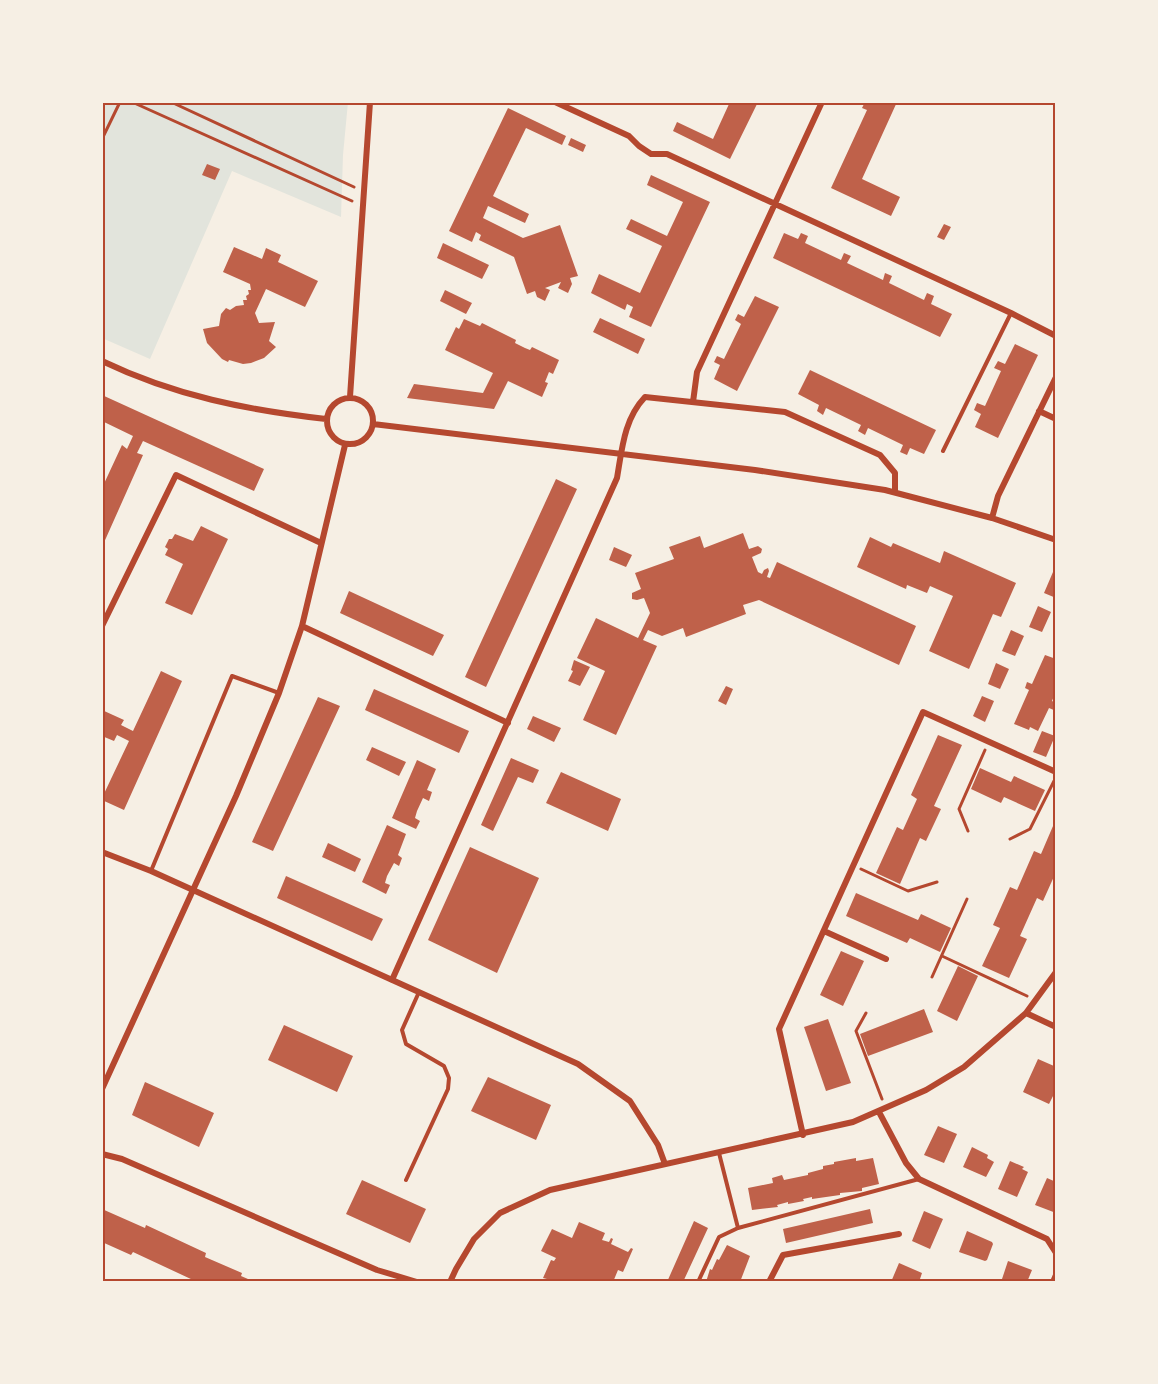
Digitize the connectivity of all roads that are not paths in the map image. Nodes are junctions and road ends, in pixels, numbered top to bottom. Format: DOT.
graph roads {
  1 [pos="370,102"];
  2 [pos="555,102"];
  3 [pos="822,102"];
  4 [pos="774,205"];
  5 [pos="1011,313"];
  6 [pos="1056,336"];
  7 [pos="102,361"];
  8 [pos="1056,377"];
  9 [pos="350,398"];
  10 [pos="693,402"];
  11 [pos="1039,411"];
  12 [pos="326,418"];
  13 [pos="1056,419"];
  14 [pos="374,424"];
  15 [pos="345,445"];
  16 [pos="943,451"];
  17 [pos="621,454"];
  18 [pos="895,492"];
  19 [pos="992,518"];
  20 [pos="1056,540"];
  21 [pos="321,543"];
  22 [pos="102,626"];
  23 [pos="302,626"];
  24 [pos="279,693"];
  25 [pos="508,723"];
  26 [pos="1056,774"];
  27 [pos="102,852"];
  28 [pos="151,871"];
  29 [pos="192,890"];
  30 [pos="824,931"];
  31 [pos="886,959"];
  32 [pos="1056,972"];
  33 [pos="392,980"];
  34 [pos="419,992"];
  35 [pos="1026,1013"];
  36 [pos="1056,1027"];
  37 [pos="102,1089"];
  38 [pos="882,1110"];
  39 [pos="803,1135"];
  40 [pos="718,1153"];
  41 [pos="102,1154"];
  42 [pos="665,1164"];
  43 [pos="919,1179"];
  44 [pos="406,1180"];
  45 [pos="738,1228"];
  46 [pos="899,1234"];
  47 [pos="1056,1254"];
  48 [pos="1056,1275"];
  49 [pos="417,1282"];
  50 [pos="450,1282"];
  51 [pos="698,1282"];
  52 [pos="769,1282"];
  53 [pos="1053,1282"];
  1 -- 9 [label="street"];
  2 -- 4 [label="street"];
  3 -- 4 [label="street"];
  4 -- 5 [label="street"];
  4 -- 10 [label="street"];
  5 -- 6 [label="street"];
  5 -- 16 [label="lane"];
  7 -- 12 [label="street"];
  8 -- 11 [label="street"];
  9 -- 12 [label="street"];
  9 -- 14 [label="street"];
  10 -- 17 [label="street"];
  10 -- 18 [label="street"];
  11 -- 13 [label="street"];
  11 -- 19 [label="street"];
  12 -- 15 [label="street"];
  14 -- 15 [label="street"];
  14 -- 17 [label="street"];
  15 -- 21 [label="street"];
  17 -- 18 [label="street"];
  17 -- 25 [label="street"];
  18 -- 19 [label="street"];
  19 -- 20 [label="street"];
  21 -- 22 [label="street"];
  21 -- 23 [label="street"];
  23 -- 24 [label="street"];
  23 -- 25 [label="street"];
  24 -- 28 [label="lane"];
  24 -- 29 [label="street"];
  25 -- 33 [label="street"];
  26 -- 30 [label="street"];
  27 -- 28 [label="street"];
  28 -- 29 [label="street"];
  29 -- 33 [label="street"];
  29 -- 37 [label="street"];
  30 -- 31 [label="street"];
  30 -- 39 [label="street"];
  32 -- 35 [label="street"];
  33 -- 34 [label="street"];
  34 -- 42 [label="street"];
  34 -- 44 [label="lane"];
  35 -- 36 [label="street"];
  35 -- 38 [label="street"];
  38 -- 39 [label="street"];
  38 -- 43 [label="street"];
  39 -- 40 [label="street"];
  40 -- 42 [label="street"];
  40 -- 45 [label="lane"];
  41 -- 49 [label="street"];
  42 -- 50 [label="street"];
  43 -- 45 [label="lane"];
  43 -- 47 [label="street"];
  45 -- 51 [label="lane"];
  46 -- 52 [label="street"];
  48 -- 53 [label="street"];
}
